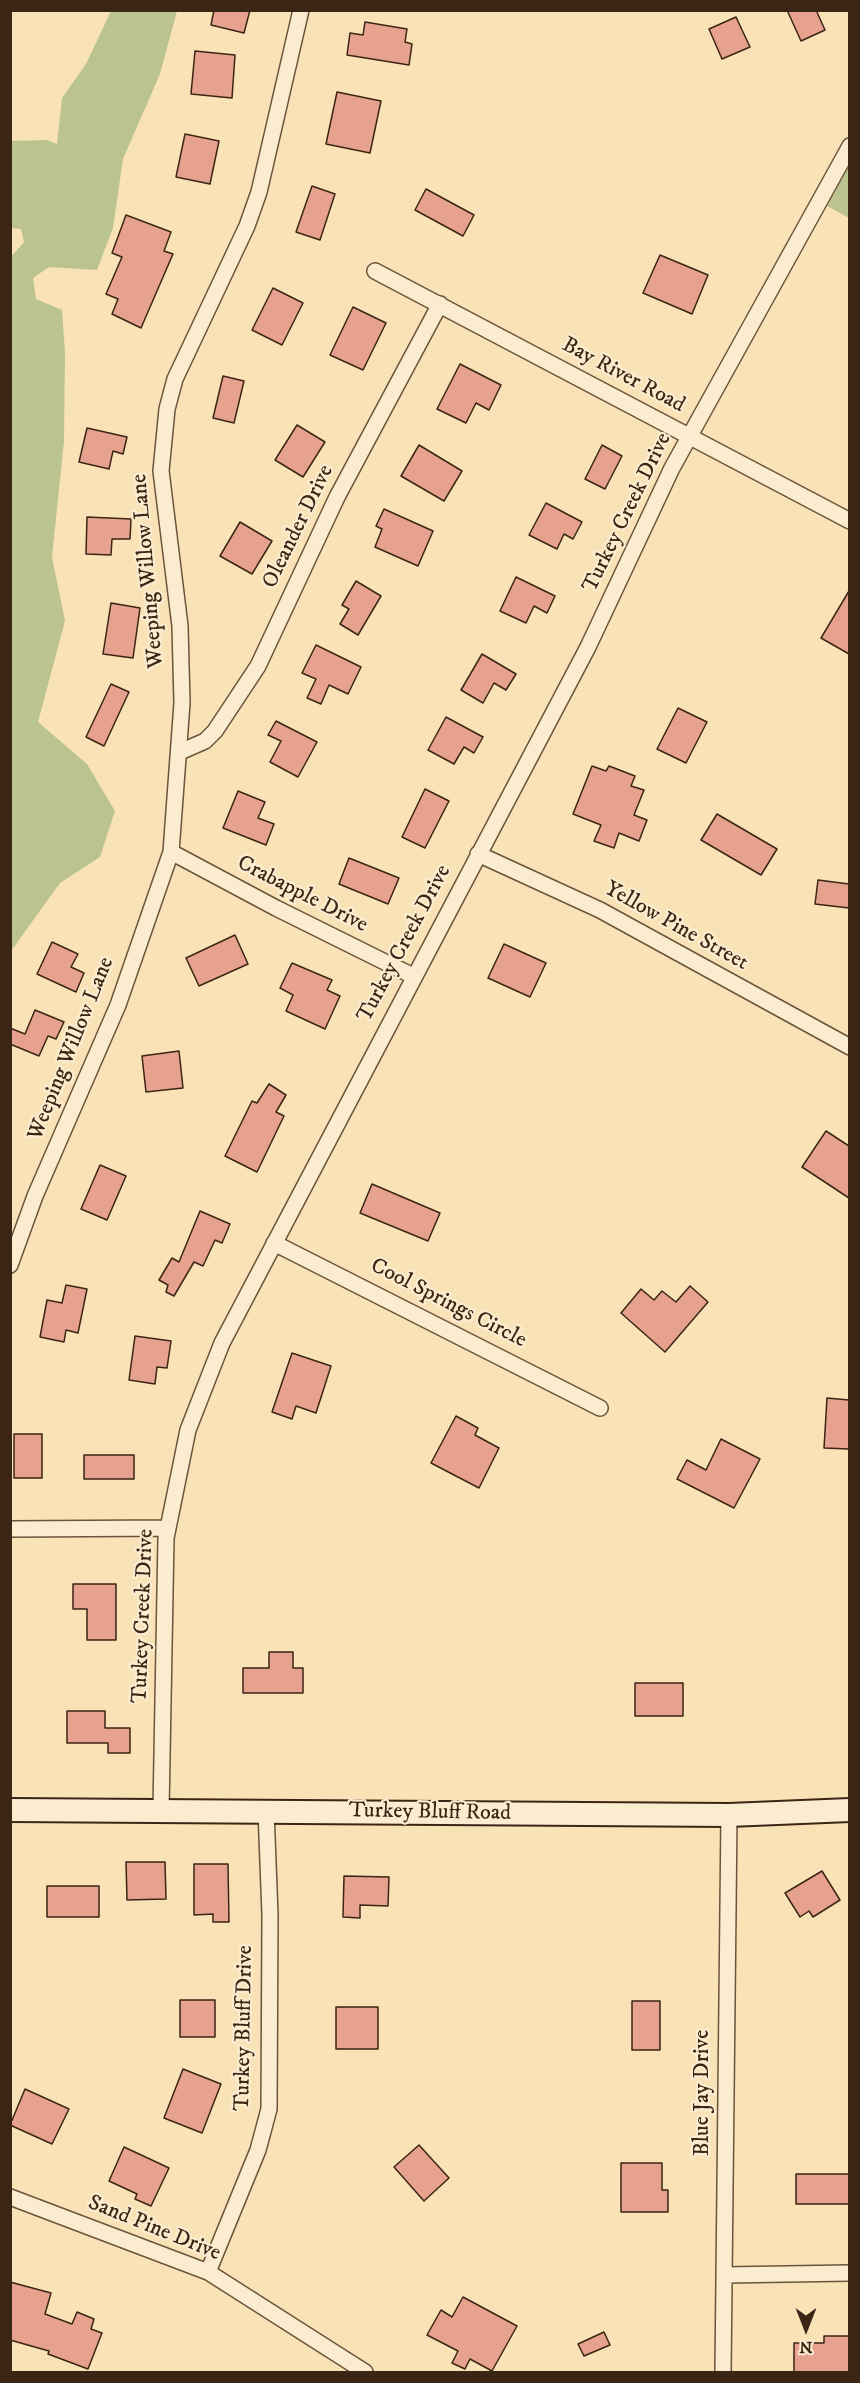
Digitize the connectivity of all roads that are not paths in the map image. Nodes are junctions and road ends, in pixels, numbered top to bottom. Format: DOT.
graph roads {
  1 [pos="301,10"];
  2 [pos="849,146"];
  3 [pos="375,271"];
  4 [pos="440,304"];
  5 [pos="690,437"];
  6 [pos="849,521"];
  7 [pos="180,752"];
  8 [pos="171,852"];
  9 [pos="478,854"];
  10 [pos="413,976"];
  11 [pos="849,1047"];
  12 [pos="274,1243"];
  13 [pos="10,1265"];
  14 [pos="600,1408"];
  15 [pos="168,1528"];
  16 [pos="10,1529"];
  17 [pos="10,1810"];
  18 [pos="161,1810"];
  19 [pos="266,1810"];
  20 [pos="849,1810"];
  21 [pos="729,1815"];
  22 [pos="10,2197"];
  23 [pos="208,2272"];
  24 [pos="849,2273"];
  25 [pos="724,2275"];
  26 [pos="365,2373"];
  27 [pos="723,2373"];
  1 -- 7 [label="street, Weeping Willow Lane"];
  2 -- 5 [label="street, Turkey Creek Drive"];
  3 -- 4 [label="street, Bay River Road"];
  4 -- 5 [label="street, Bay River Road"];
  4 -- 7 [label="street, Oleander Drive"];
  5 -- 6 [label="street, Bay River Road"];
  5 -- 9 [label="street, Turkey Creek Drive"];
  7 -- 8 [label="street, Weeping Willow Lane"];
  8 -- 10 [label="street, Crabapple Drive"];
  8 -- 13 [label="street, Weeping Willow Lane"];
  9 -- 10 [label="street, Turkey Creek Drive"];
  9 -- 11 [label="street, Yellow Pine Street"];
  10 -- 12 [label="street, Turkey Creek Drive"];
  12 -- 14 [label="street, Cool Springs Circle"];
  12 -- 15 [label="street, Turkey Creek Drive"];
  15 -- 16 [label="street"];
  15 -- 18 [label="street, Turkey Creek Drive"];
  17 -- 18 [label="street, Turkey Bluff Road"];
  18 -- 19 [label="street, Turkey Bluff Road"];
  19 -- 21 [label="street, Turkey Bluff Road"];
  19 -- 23 [label="street, Turkey Bluff Drive"];
  20 -- 21 [label="street, Turkey Bluff Road"];
  21 -- 25 [label="street, Blue Jay Drive"];
  22 -- 23 [label="street, Sand Pine Drive"];
  23 -- 26 [label="street, Sand Pine Drive"];
  24 -- 25 [label="street"];
  25 -- 27 [label="street, Blue Jay Drive"];
}
